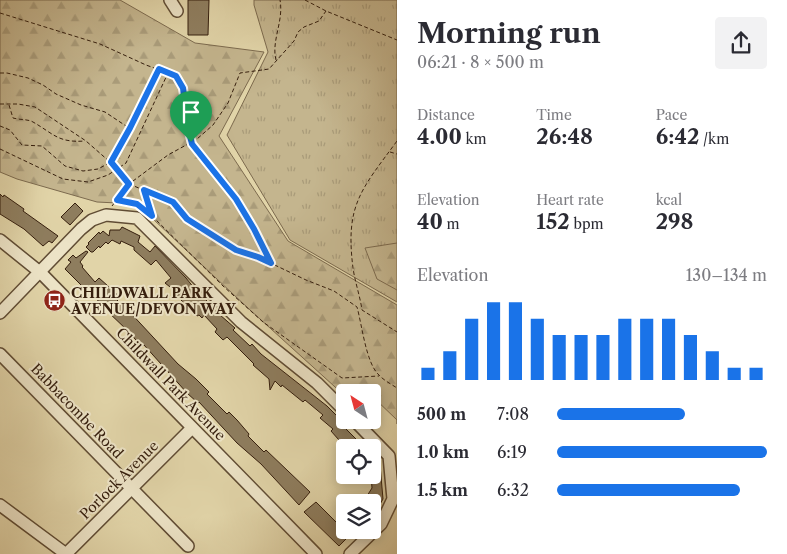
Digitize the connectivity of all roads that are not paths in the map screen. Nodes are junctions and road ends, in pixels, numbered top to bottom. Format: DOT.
graph roads {
  1 [pos="170,0"];
  2 [pos="177,11"];
  3 [pos="0,240"];
  4 [pos="40,273"];
  5 [pos="0,313"];
  6 [pos="0,354"];
  7 [pos="336,402"];
  8 [pos="192,428"];
  9 [pos="363,429"];
  10 [pos="132,489"];
  11 [pos="0,505"];
  12 [pos="188,546"];
  13 [pos="66,554"];
  14 [pos="316,554"];
  15 [pos="350,554"];
  1 -- 2 [label="street"];
  3 -- 4 [label="street, Childwall Park Avenue"];
  4 -- 5 [label="street"];
  4 -- 7 [label="street"];
  4 -- 8 [label="street, Childwall Park Avenue"];
  6 -- 10 [label="street, Babbacombe Road"];
  8 -- 10 [label="street, Porlock Avenue"];
  8 -- 14 [label="street, Childwall Park Avenue"];
  9 -- 15 [label="street"];
  10 -- 12 [label="street, Babbacombe Road"];
  10 -- 13 [label="street, Porlock Avenue"];
  11 -- 13 [label="street"];
}
